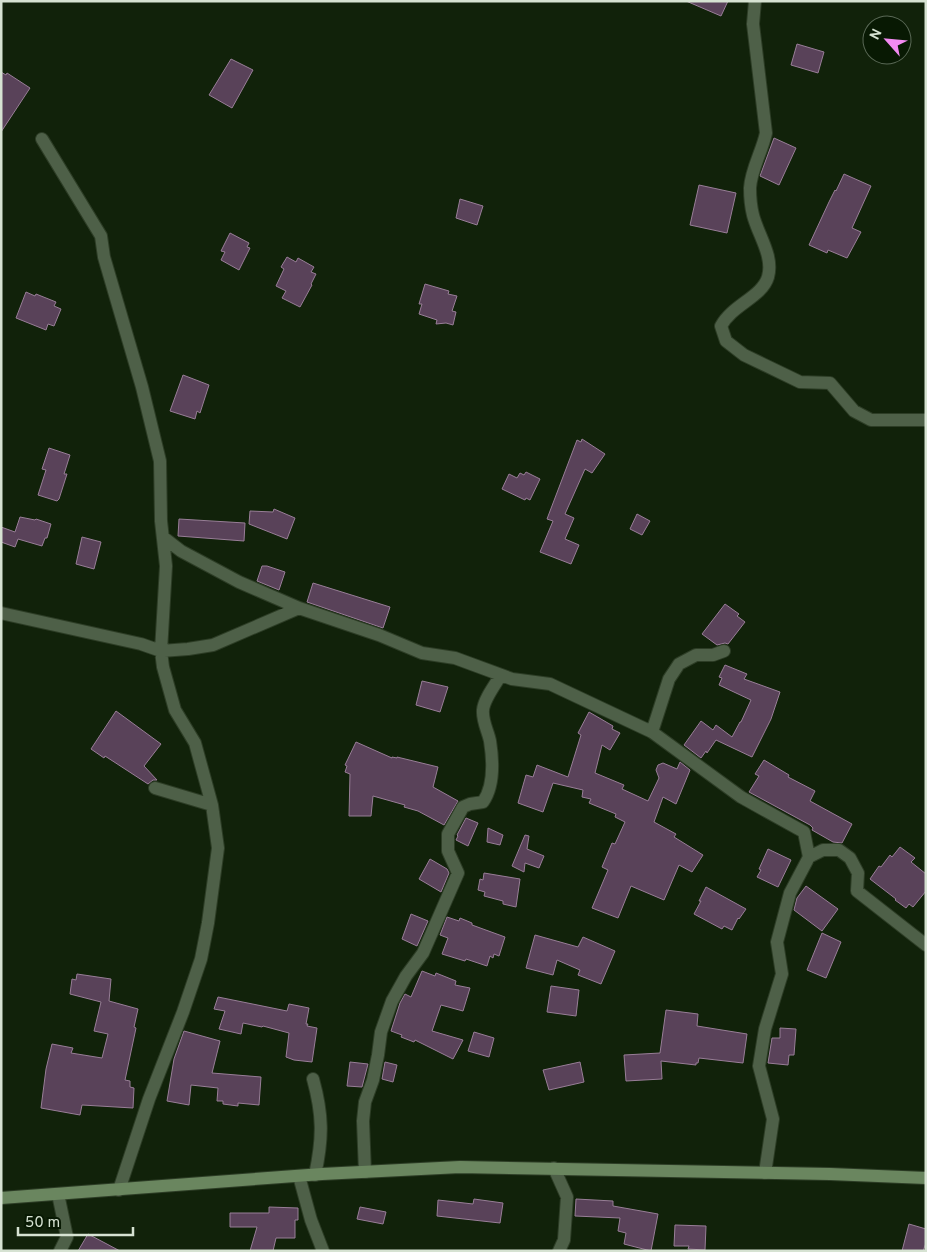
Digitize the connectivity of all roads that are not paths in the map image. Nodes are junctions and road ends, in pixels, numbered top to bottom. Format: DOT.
graph roads {
  1 [pos="754,1"];
  2 [pos="42,139"];
  3 [pos="926,420"];
  4 [pos="163,538"];
  5 [pos="299,608"];
  6 [pos="1,613"];
  7 [pos="161,651"];
  8 [pos="724,651"];
  9 [pos="501,676"];
  10 [pos="652,732"];
  11 [pos="155,788"];
  12 [pos="212,805"];
  13 [pos="809,858"];
  14 [pos="926,945"];
  15 [pos="312,1079"];
  16 [pos="554,1168"];
  17 [pos="365,1172"];
  18 [pos="765,1173"];
  19 [pos="315,1175"];
  20 [pos="299,1176"];
  21 [pos="926,1178"];
  22 [pos="119,1190"];
  23 [pos="58,1194"];
  24 [pos="1,1198"];
  25 [pos="60,1251"];
  26 [pos="323,1251"];
  27 [pos="559,1251"];
  1 -- 3 [label="street"];
  2 -- 4 [label="street"];
  4 -- 5 [label="street"];
  4 -- 7 [label="street"];
  5 -- 7 [label="street"];
  5 -- 9 [label="street"];
  6 -- 7 [label="street"];
  7 -- 12 [label="street"];
  8 -- 10 [label="street"];
  9 -- 10 [label="street"];
  9 -- 17 [label="street"];
  10 -- 13 [label="street"];
  11 -- 12 [label="street"];
  12 -- 22 [label="street"];
  13 -- 14 [label="street"];
  13 -- 18 [label="street"];
  15 -- 19 [label="street"];
  16 -- 17 [label="main road"];
  16 -- 18 [label="main road"];
  16 -- 27 [label="street"];
  17 -- 19 [label="main road"];
  18 -- 21 [label="main road"];
  19 -- 20 [label="main road"];
  20 -- 22 [label="main road"];
  20 -- 26 [label="street"];
  22 -- 23 [label="main road"];
  23 -- 24 [label="main road"];
  23 -- 25 [label="street"];
}
